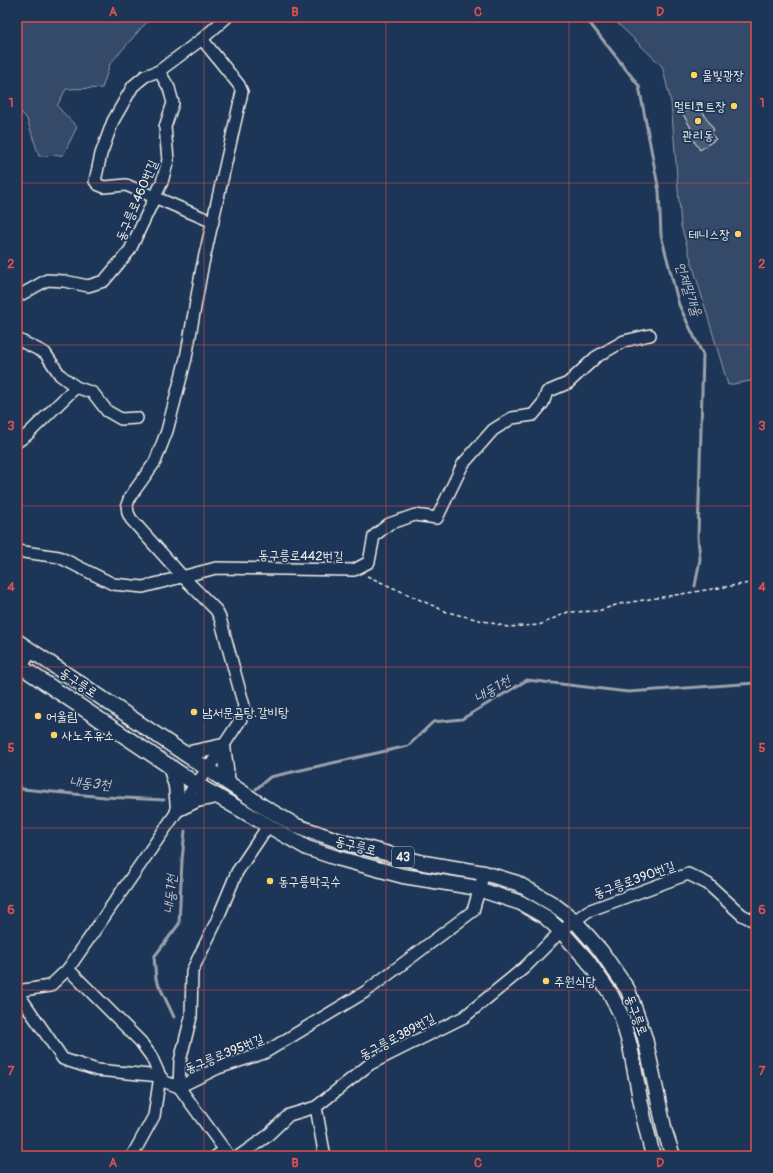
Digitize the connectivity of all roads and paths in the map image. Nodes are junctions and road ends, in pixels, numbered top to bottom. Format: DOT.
graph roads {
  1 [pos="227,17"];
  2 [pos="202,39"];
  3 [pos="159,71"];
  4 [pos="155,196"];
  5 [pos="213,222"];
  6 [pos="17,297"];
  7 [pos="650,335"];
  8 [pos="17,339"];
  9 [pos="76,387"];
  10 [pos="137,418"];
  11 [pos="17,442"];
  12 [pos="17,551"];
  13 [pos="354,570"];
  14 [pos="183,577"];
  15 [pos="756,582"];
  16 [pos="17,641"];
  17 [pos="32,651"];
  18 [pos="18,668"];
  19 [pos="223,746"];
  20 [pos="185,754"];
  21 [pos="170,766"];
  22 [pos="208,769"];
  23 [pos="228,783"];
  24 [pos="196,784"];
  25 [pos="217,796"];
  26 [pos="178,809"];
  27 [pos="268,826"];
  28 [pos="484,873"];
  29 [pos="479,889"];
  30 [pos="574,920"];
  31 [pos="756,922"];
  32 [pos="561,931"];
  33 [pos="68,969"];
  34 [pos="17,992"];
  35 [pos="160,1076"];
  36 [pos="179,1087"];
  37 [pos="316,1107"];
  38 [pos="224,1154"];
  39 [pos="132,1156"];
  40 [pos="239,1156"];
  41 [pos="322,1156"];
  42 [pos="653,1156"];
  43 [pos="673,1156"];
  1 -- 2 [label="street"];
  2 -- 3 [label="street"];
  2 -- 5 [label="street"];
  3 -- 4 [label="street, 동구릉로460번길"];
  3 -- 4 [label="street"];
  4 -- 5 [label="street"];
  4 -- 6 [label="street, 동구릉로460번길"];
  5 -- 14 [label="street"];
  7 -- 13 [label="street, 동구릉로442번길"];
  8 -- 9 [label="street"];
  9 -- 10 [label="street"];
  9 -- 11 [label="street"];
  12 -- 14 [label="street, 동구릉로442번길"];
  13 -- 14 [label="street, 동구릉로442번길"];
  13 -- 15 [label="path"];
  14 -- 19 [label="street"];
  16 -- 17 [label="main road, 동구릉로 / 43"];
  17 -- 18 [label="street"];
  17 -- 20 [label="main road, 동구릉로 / 43"];
  18 -- 21 [label="main road, 동구릉로 / 43"];
  19 -- 20 [label="main road"];
  19 -- 22 [label="street"];
  19 -- 23 [label="main road"];
  20 -- 22 [label="main road, 동구릉로 / 43"];
  21 -- 24 [label="main road, 동구릉로 / 43"];
  21 -- 26 [label="main road"];
  22 -- 23 [label="main road, 동구릉로 / 43"];
  22 -- 24 [label="street"];
  23 -- 28 [label="main road, 동구릉로 / 43"];
  24 -- 25 [label="main road, 동구릉로 / 43"];
  24 -- 26 [label="street"];
  25 -- 26 [label="main road"];
  25 -- 27 [label="main road, 동구릉로 / 43"];
  26 -- 33 [label="street"];
  27 -- 29 [label="main road, 동구릉로 / 43"];
  27 -- 36 [label="street"];
  28 -- 29 [label="street, 동구릉로395번길"];
  28 -- 30 [label="main road, 동구릉로 / 43"];
  29 -- 32 [label="main road, 동구릉로 / 43"];
  29 -- 36 [label="street, 동구릉로395번길"];
  30 -- 31 [label="street, 동구릉로390번길"];
  30 -- 32 [label="street, 동구릉로390번길"];
  30 -- 43 [label="main road, 동구릉로 / 43"];
  32 -- 37 [label="street, 동구릉로389번길"];
  32 -- 42 [label="main road, 동구릉로 / 43"];
  33 -- 34 [label="street"];
  33 -- 35 [label="street"];
  34 -- 35 [label="street, 동구릉로395번길"];
  35 -- 36 [label="street, 동구릉로395번길"];
  35 -- 39 [label="street"];
  36 -- 38 [label="street"];
  37 -- 40 [label="street, 동구릉로389번길"];
  37 -- 41 [label="street"];
}
